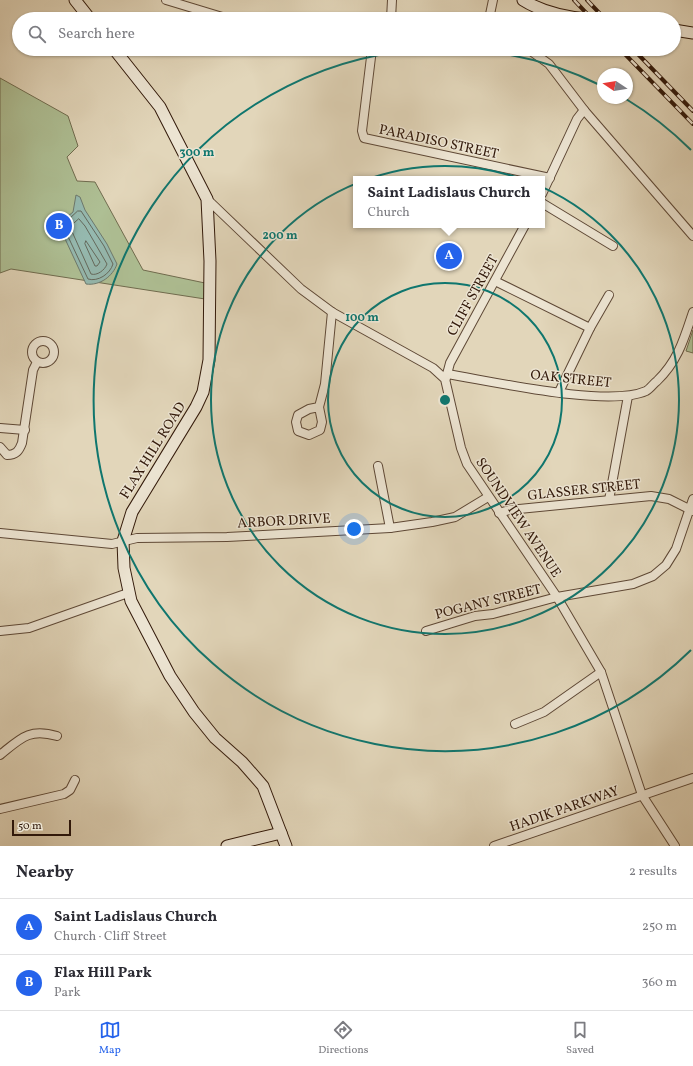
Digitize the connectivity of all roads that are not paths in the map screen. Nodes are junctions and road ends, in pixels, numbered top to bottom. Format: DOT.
graph roads {
  1 [pos="74,0"];
  2 [pos="166,0"];
  3 [pos="200,0"];
  4 [pos="392,0"];
  5 [pos="493,0"];
  6 [pos="523,0"];
  7 [pos="197,9"];
  8 [pos="84,12"];
  9 [pos="207,12"];
  10 [pos="391,12"];
  11 [pos="490,12"];
  12 [pos="553,12"];
  13 [pos="681,31"];
  14 [pos="693,33"];
  15 [pos="120,56"];
  16 [pos="371,56"];
  17 [pos="538,56"];
  18 [pos="584,110"];
  19 [pos="541,176"];
  20 [pos="545,177"];
  21 [pos="550,178"];
  22 [pos="545,188"];
  23 [pos="207,199"];
  24 [pos="545,205"];
  25 [pos="523,228"];
  26 [pos="693,236"];
  27 [pos="613,246"];
  28 [pos="495,281"];
  29 [pos="609,295"];
  30 [pos="332,312"];
  31 [pos="693,312"];
  32 [pos="590,328"];
  33 [pos="37,362"];
  34 [pos="446,377"];
  35 [pos="559,392"];
  36 [pos="628,396"];
  37 [pos="319,407"];
  38 [pos="0,428"];
  39 [pos="25,430"];
  40 [pos="0,447"];
  41 [pos="378,466"];
  42 [pos="488,497"];
  43 [pos="609,500"];
  44 [pos="693,500"];
  45 [pos="692,510"];
  46 [pos="500,514"];
  47 [pos="390,528"];
  48 [pos="0,533"];
  49 [pos="123,541"];
  50 [pos="128,593"];
  51 [pos="557,597"];
  52 [pos="0,631"];
  53 [pos="426,631"];
  54 [pos="601,672"];
  55 [pos="515,724"];
  56 [pos="57,736"];
  57 [pos="0,755"];
  58 [pos="693,778"];
  59 [pos="75,780"];
  60 [pos="642,795"];
  61 [pos="0,809"];
  62 [pos="281,833"];
  63 [pos="227,846"];
  64 [pos="286,846"];
  65 [pos="494,846"];
  66 [pos="675,846"];
  1 -- 8 [label="main road"];
  2 -- 7 [label="street"];
  3 -- 7 [label="street"];
  4 -- 10 [label="street"];
  5 -- 11 [label="street"];
  6 -- 12 [label="main road"];
  7 -- 9 [label="street"];
  13 -- 14 [label="main road"];
  15 -- 23 [label="main road, FLAX HILL ROAD"];
  16 -- 19 [label="street, PARADISO STREET"];
  17 -- 18 [label="street"];
  18 -- 21 [label="street"];
  18 -- 26 [label="street"];
  20 -- 21 [label="street, PARADISO STREET"];
  21 -- 22 [label="street"];
  23 -- 30 [label="street"];
  23 -- 49 [label="main road, FLAX HILL ROAD"];
  24 -- 27 [label="street"];
  25 -- 28 [label="street, CLIFF STREET"];
  28 -- 32 [label="street"];
  28 -- 34 [label="street, CLIFF STREET"];
  29 -- 32 [label="street"];
  30 -- 34 [label="street"];
  30 -- 37 [label="street"];
  31 -- 36 [label="street, OAK STREET"];
  32 -- 35 [label="street"];
  33 -- 39 [label="street"];
  34 -- 35 [label="street, OAK STREET"];
  34 -- 42 [label="street, SOUNDVIEW AVENUE"];
  35 -- 36 [label="street, OAK STREET"];
  36 -- 43 [label="street"];
  38 -- 39 [label="street"];
  39 -- 40 [label="street"];
  41 -- 47 [label="street"];
  42 -- 46 [label="street, SOUNDVIEW AVENUE"];
  42 -- 47 [label="street, ARBOR DRIVE"];
  43 -- 45 [label="street, GLASSER STREET"];
  43 -- 46 [label="street, GLASSER STREET"];
  44 -- 45 [label="street, POGANY STREET"];
  45 -- 51 [label="street, POGANY STREET"];
  46 -- 51 [label="street, SOUNDVIEW AVENUE"];
  47 -- 49 [label="street, ARBOR DRIVE"];
  48 -- 49 [label="street, ARBOR DRIVE"];
  49 -- 50 [label="main road, FLAX HILL ROAD"];
  50 -- 52 [label="street"];
  50 -- 62 [label="main road, FLAX HILL ROAD"];
  51 -- 53 [label="street, POGANY STREET"];
  51 -- 54 [label="street, SOUNDVIEW AVENUE"];
  54 -- 55 [label="street"];
  54 -- 60 [label="street, SOUNDVIEW AVENUE"];
  56 -- 57 [label="street"];
  58 -- 60 [label="street, HADIK PARKWAY"];
  59 -- 61 [label="street"];
  60 -- 65 [label="street, HADIK PARKWAY"];
  60 -- 66 [label="street, SOUNDVIEW AVENUE"];
  62 -- 63 [label="main road"];
  62 -- 64 [label="main road, FLAX HILL ROAD"];
}
